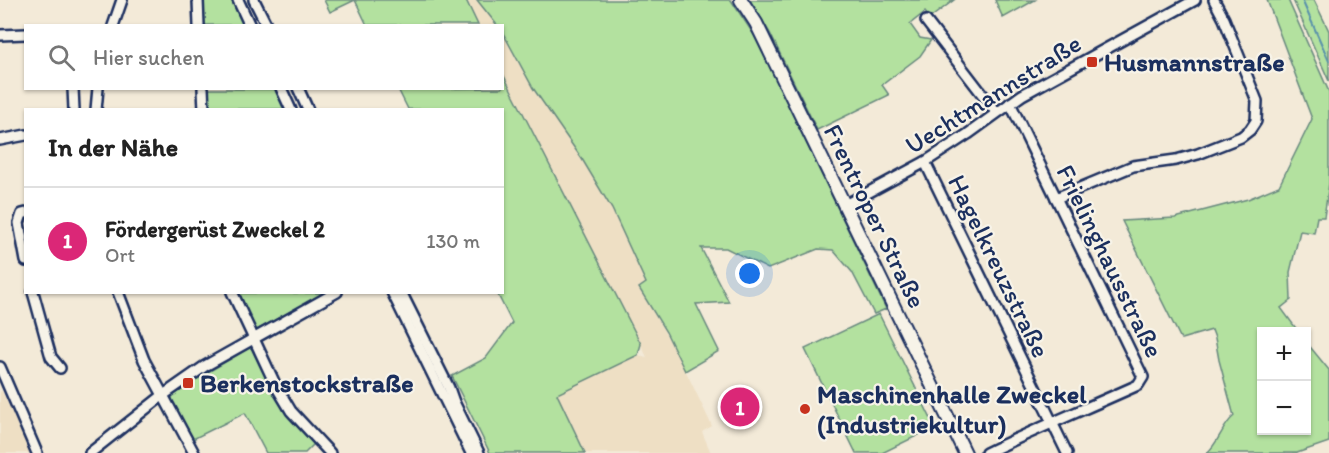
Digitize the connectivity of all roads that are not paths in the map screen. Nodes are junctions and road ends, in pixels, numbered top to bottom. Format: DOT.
graph roads {
  1 [pos="122,0"];
  2 [pos="198,0"];
  3 [pos="238,0"];
  4 [pos="254,0"];
  5 [pos="741,0"];
  6 [pos="1195,0"];
  7 [pos="1214,0"];
  8 [pos="926,21"];
  9 [pos="114,24"];
  10 [pos="199,24"];
  11 [pos="249,24"];
  12 [pos="266,24"];
  13 [pos="24,34"];
  14 [pos="0,35"];
  15 [pos="74,90"];
  16 [pos="98,90"];
  17 [pos="203,90"];
  18 [pos="281,90"];
  19 [pos="298,90"];
  20 [pos="1010,103"];
  21 [pos="74,108"];
  22 [pos="96,108"];
  23 [pos="204,108"];
  24 [pos="290,108"];
  25 [pos="307,108"];
  26 [pos="996,112"];
  27 [pos="24,135"];
  28 [pos="0,140"];
  29 [pos="925,162"];
  30 [pos="1056,198"];
  31 [pos="845,205"];
  32 [pos="24,214"];
  33 [pos="24,250"];
  34 [pos="34,294"];
  35 [pos="119,294"];
  36 [pos="233,294"];
  37 [pos="333,294"];
  38 [pos="393,294"];
  39 [pos="402,294"];
  40 [pos="253,339"];
  41 [pos="0,367"];
  42 [pos="60,368"];
  43 [pos="162,396"];
  44 [pos="1052,423"];
  45 [pos="37,453"];
  46 [pos="90,453"];
  47 [pos="194,453"];
  48 [pos="330,453"];
  49 [pos="471,453"];
  50 [pos="479,453"];
  51 [pos="965,453"];
  52 [pos="986,453"];
  53 [pos="1067,453"];
  1 -- 9 [label="street"];
  2 -- 10 [label="street"];
  3 -- 11 [label="street"];
  4 -- 12 [label="street"];
  5 -- 31 [label="main road, Frentroper Straße"];
  6 -- 20 [label="street, Uechtmannstraße"];
  7 -- 30 [label="street"];
  8 -- 26 [label="street"];
  13 -- 14 [label="street"];
  15 -- 21 [label="street"];
  16 -- 22 [label="street"];
  17 -- 23 [label="street"];
  18 -- 24 [label="street"];
  19 -- 25 [label="street"];
  20 -- 26 [label="street, Uechtmannstraße"];
  20 -- 30 [label="street, Frielinghausstraße"];
  26 -- 29 [label="street, Uechtmannstraße"];
  27 -- 28 [label="street"];
  29 -- 31 [label="street, Uechtmannstraße"];
  29 -- 44 [label="street, Hagelkreuzstraße"];
  30 -- 44 [label="street, Frielinghausstraße"];
  31 -- 51 [label="main road, Frentroper Straße"];
  32 -- 33 [label="street"];
  34 -- 42 [label="street"];
  35 -- 43 [label="street"];
  36 -- 40 [label="street"];
  37 -- 40 [label="street"];
  38 -- 49 [label="street"];
  39 -- 50 [label="street"];
  40 -- 43 [label="street"];
  40 -- 48 [label="street"];
  41 -- 45 [label="street"];
  43 -- 46 [label="street"];
  43 -- 47 [label="street"];
  44 -- 52 [label="street"];
  44 -- 53 [label="street, Hagelkreuzstraße"];
}
